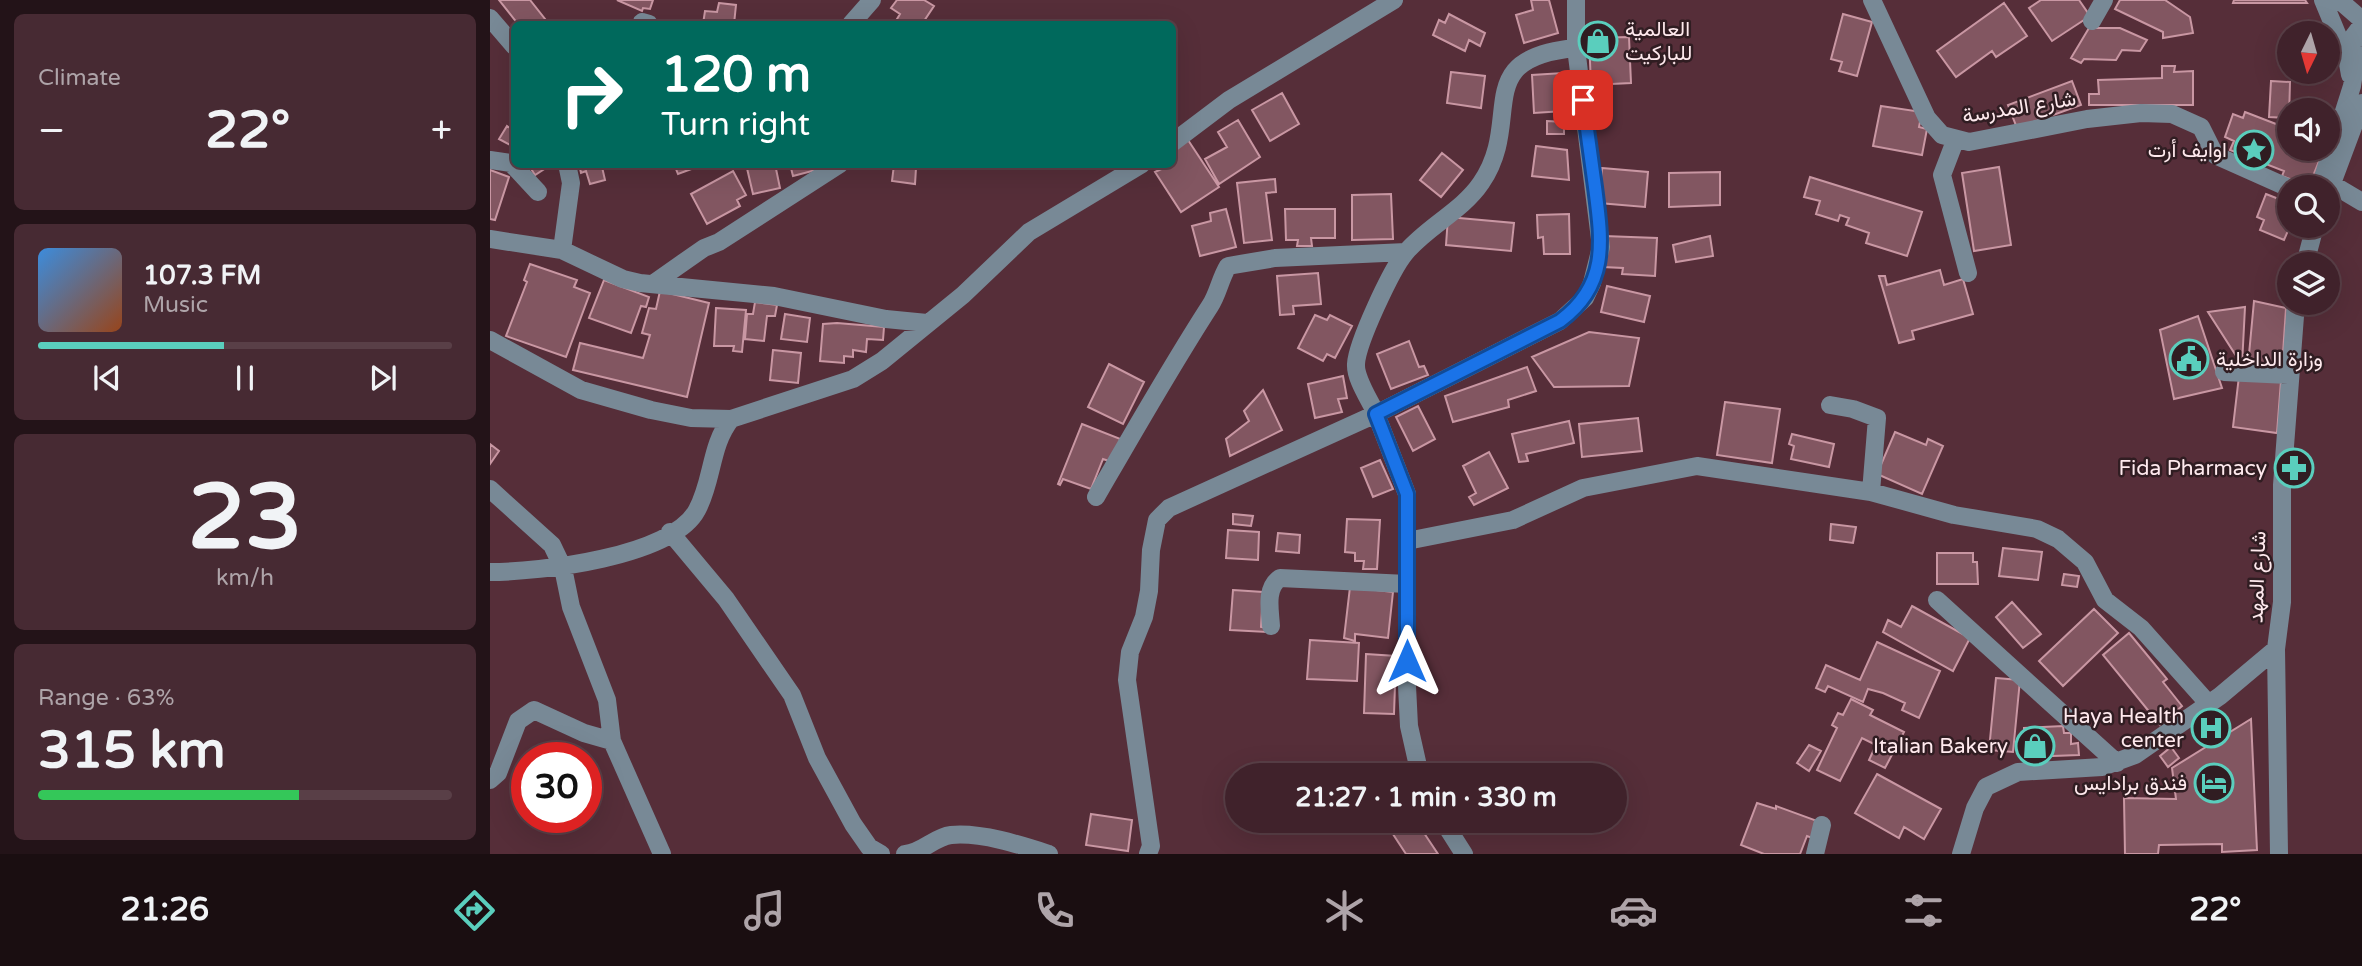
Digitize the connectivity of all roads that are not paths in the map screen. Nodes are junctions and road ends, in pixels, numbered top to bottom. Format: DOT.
graph roads {
  1 [pos="872,0"];
  2 [pos="1394,0"];
  3 [pos="1576,0"];
  4 [pos="1872,0"];
  5 [pos="2104,0"];
  6 [pos="2323,0"];
  7 [pos="2339,0"];
  8 [pos="490,18"];
  9 [pos="853,21"];
  10 [pos="2092,21"];
  11 [pos="2332,21"];
  12 [pos="2362,22"];
  13 [pos="2340,34"];
  14 [pos="2340,40"];
  15 [pos="511,42"];
  16 [pos="1576,48"];
  17 [pos="2357,53"];
  18 [pos="2352,86"];
  19 [pos="2362,103"];
  20 [pos="1176,140"];
  21 [pos="1955,141"];
  22 [pos="490,160"];
  23 [pos="511,163"];
  24 [pos="516,168"];
  25 [pos="568,168"];
  26 [pos="834,168"];
  27 [pos="1135,168"];
  28 [pos="2329,175"];
  29 [pos="2331,175"];
  30 [pos="2277,183"];
  31 [pos="538,192"];
  32 [pos="2340,192"];
  33 [pos="2362,202"];
  34 [pos="490,239"];
  35 [pos="562,250"];
  36 [pos="1406,252"];
  37 [pos="1968,273"];
  38 [pos="654,283"];
  39 [pos="2295,315"];
  40 [pos="927,323"];
  41 [pos="490,340"];
  42 [pos="2224,372"];
  43 [pos="2289,376"];
  44 [pos="1830,405"];
  45 [pos="1376,414"];
  46 [pos="691,418"];
  47 [pos="731,419"];
  48 [pos="715,456"];
  49 [pos="490,489"];
  50 [pos="1871,492"];
  51 [pos="1096,497"];
  52 [pos="670,532"];
  53 [pos="1407,541"];
  54 [pos="563,568"];
  55 [pos="490,572"];
  56 [pos="1407,584"];
  57 [pos="1937,600"];
  58 [pos="1270,626"];
  59 [pos="2276,649"];
  60 [pos="2207,702"];
  61 [pos="612,741"];
  62 [pos="1417,763"];
  63 [pos="2117,763"];
  64 [pos="490,780"];
  65 [pos="1822,825"];
  66 [pos="1451,833"];
  67 [pos="662,854"];
  68 [pos="881,854"];
  69 [pos="905,854"];
  70 [pos="1049,854"];
  71 [pos="1148,854"];
  72 [pos="1464,854"];
  73 [pos="1815,854"];
  74 [pos="1961,854"];
  75 [pos="2279,854"];
  1 -- 9 [label="street"];
  2 -- 20 [label="street"];
  3 -- 16 [label="street"];
  4 -- 21 [label="street, شارع المدرسة"];
  5 -- 10 [label="street"];
  6 -- 11 [label="street"];
  7 -- 12 [label="street"];
  8 -- 15 [label="street"];
  12 -- 17 [label="street"];
  13 -- 17 [label="street"];
  14 -- 18 [label="street"];
  16 -- 36 [label="street"];
  16 -- 45 [label="street"];
  17 -- 18 [label="street"];
  18 -- 28 [label="street"];
  19 -- 29 [label="street"];
  21 -- 30 [label="street, شارع المدرسة"];
  21 -- 37 [label="street"];
  22 -- 23 [label="street"];
  24 -- 31 [label="street"];
  25 -- 35 [label="street"];
  26 -- 38 [label="street"];
  27 -- 40 [label="street"];
  32 -- 33 [label="street"];
  34 -- 35 [label="street"];
  35 -- 38 [label="street"];
  36 -- 45 [label="street"];
  36 -- 51 [label="street"];
  38 -- 40 [label="street"];
  39 -- 43 [label="street, شارع المهد"];
  40 -- 47 [label="street"];
  41 -- 46 [label="street"];
  42 -- 43 [label="street"];
  43 -- 59 [label="street, شارع المهد"];
  44 -- 50 [label="street"];
  45 -- 53 [label="street"];
  45 -- 71 [label="street"];
  46 -- 47 [label="street"];
  46 -- 48 [label="street"];
  47 -- 48 [label="street"];
  48 -- 52 [label="street"];
  49 -- 54 [label="street"];
  50 -- 53 [label="street"];
  50 -- 60 [label="street"];
  52 -- 54 [label="street"];
  52 -- 68 [label="street"];
  53 -- 56 [label="street"];
  54 -- 55 [label="street"];
  54 -- 61 [label="street"];
  56 -- 58 [label="street"];
  56 -- 62 [label="street"];
  57 -- 63 [label="street"];
  59 -- 60 [label="street"];
  59 -- 75 [label="street, شارع المهد"];
  60 -- 63 [label="street"];
  61 -- 64 [label="street"];
  61 -- 67 [label="street"];
  63 -- 74 [label="street"];
  65 -- 73 [label="street"];
  66 -- 72 [label="street"];
  69 -- 70 [label="street"];
}
